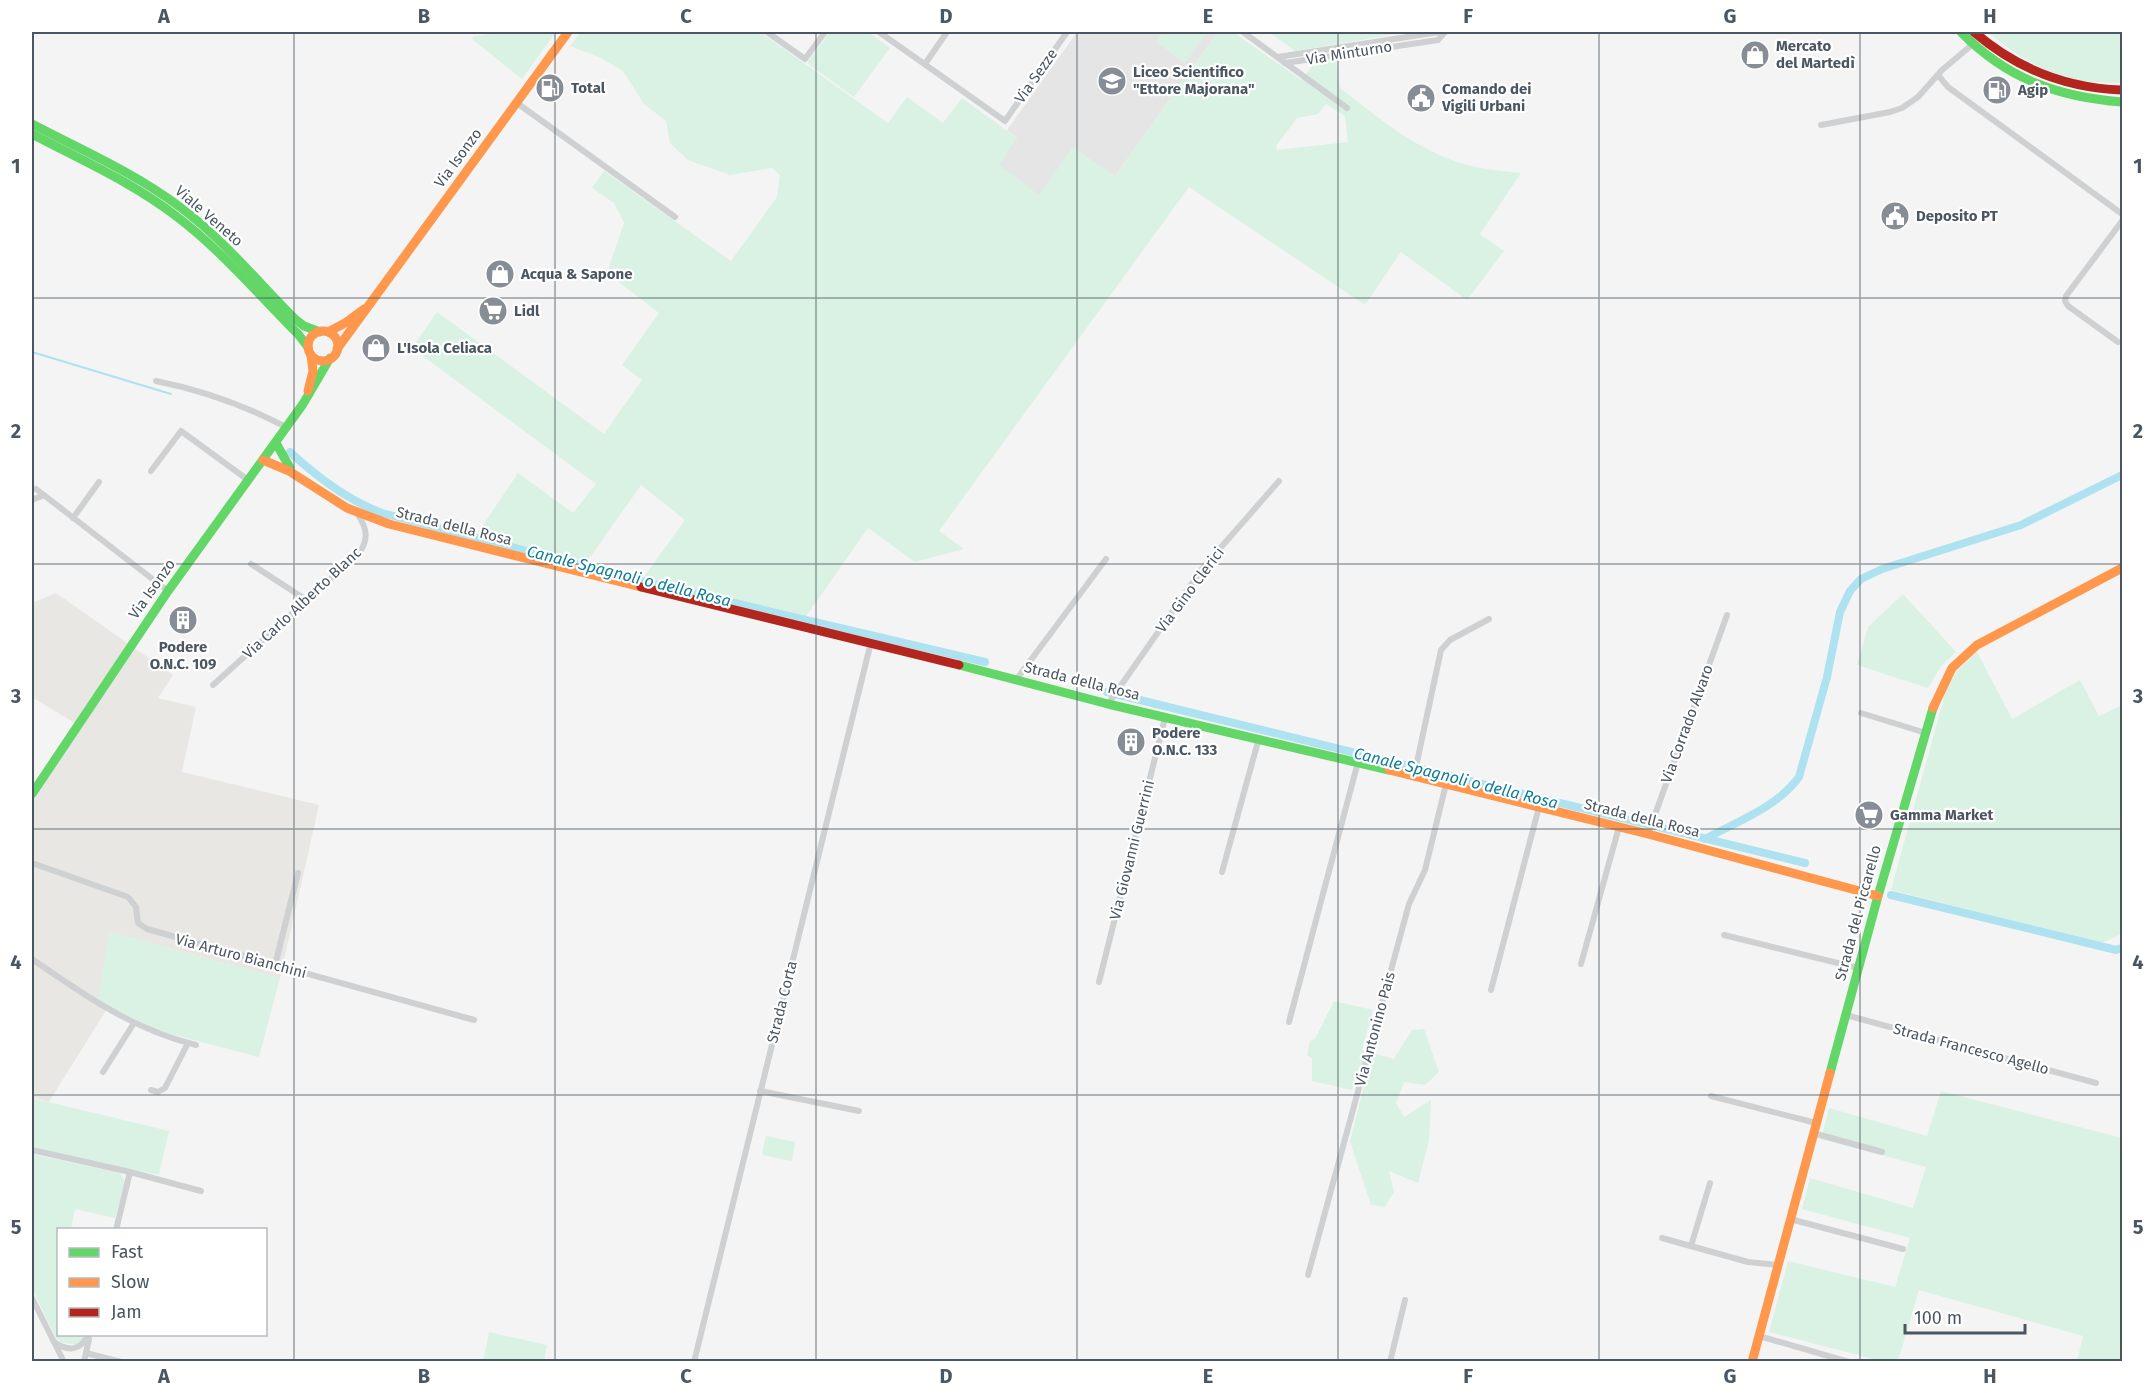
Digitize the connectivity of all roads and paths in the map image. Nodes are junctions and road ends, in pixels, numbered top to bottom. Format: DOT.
graph roads {
  1 [pos="568,32"];
  2 [pos="767,32"];
  3 [pos="825,32"];
  4 [pos="879,32"];
  5 [pos="947,32"];
  6 [pos="1068,32"];
  7 [pos="1243,32"];
  8 [pos="1439,32"];
  9 [pos="1445,32"];
  10 [pos="1961,32"];
  11 [pos="1974,32"];
  12 [pos="1973,44"];
  13 [pos="1278,57"];
  14 [pos="1285,63"];
  15 [pos="925,64"];
  16 [pos="1938,75"];
  17 [pos="2122,90"];
  18 [pos="2122,102"];
  19 [pos="517,103"];
  20 [pos="1347,108"];
  21 [pos="32,124"];
  22 [pos="1821,124"];
  23 [pos="32,134"];
  24 [pos="2122,214"];
  25 [pos="675,217"];
  26 [pos="2122,221"];
  27 [pos="372,302"];
  28 [pos="324,332"];
  29 [pos="2118,342"];
  30 [pos="337,349"];
  31 [pos="310,351"];
  32 [pos="330,358"];
  33 [pos="156,381"];
  34 [pos="303,404"];
  35 [pos="286,427"];
  36 [pos="276,443"];
  37 [pos="262,460"];
  38 [pos="291,470"];
  39 [pos="151,471"];
  40 [pos="248,480"];
  41 [pos="1279,481"];
  42 [pos="99,482"];
  43 [pos="36,489"];
  44 [pos="44,495"];
  45 [pos="32,500"];
  46 [pos="357,512"];
  47 [pos="73,518"];
  48 [pos="1106,559"];
  49 [pos="251,564"];
  50 [pos="2122,568"];
  51 [pos="168,591"];
  52 [pos="308,601"];
  53 [pos="1727,615"];
  54 [pos="1489,619"];
  55 [pos="871,642"];
  56 [pos="1016,680"];
  57 [pos="213,685"];
  58 [pos="1108,704"];
  59 [pos="1860,713"];
  60 [pos="1165,718"];
  61 [pos="1926,733"];
  62 [pos="1259,738"];
  63 [pos="1358,762"];
  64 [pos="1414,776"];
  65 [pos="1446,784"];
  66 [pos="32,794"];
  67 [pos="1539,807"];
  68 [pos="1619,827"];
  69 [pos="1648,834"];
  70 [pos="32,863"];
  71 [pos="1222,872"];
  72 [pos="298,873"];
  73 [pos="1878,896"];
  74 [pos="1724,935"];
  75 [pos="32,959"];
  76 [pos="1581,964"];
  77 [pos="275,965"];
  78 [pos="1858,968"];
  79 [pos="1099,982"];
  80 [pos="1491,990"];
  81 [pos="1846,1015"];
  82 [pos="474,1020"];
  83 [pos="1289,1022"];
  84 [pos="134,1023"];
  85 [pos="188,1043"];
  86 [pos="196,1045"];
  87 [pos="103,1072"];
  88 [pos="2096,1083"];
  89 [pos="151,1090"];
  90 [pos="760,1091"];
  91 [pos="1711,1096"];
  92 [pos="860,1111"];
  93 [pos="1816,1123"];
  94 [pos="1813,1133"];
  95 [pos="32,1150"];
  96 [pos="1882,1152"];
  97 [pos="130,1172"];
  98 [pos="1710,1183"];
  99 [pos="201,1191"];
  100 [pos="1790,1219"];
  101 [pos="116,1228"];
  102 [pos="1662,1238"];
  103 [pos="1691,1246"];
  104 [pos="1903,1249"];
  105 [pos="1778,1265"];
  106 [pos="1308,1275"];
  107 [pos="32,1298"];
  108 [pos="1405,1300"];
  109 [pos="89,1336"];
  110 [pos="90,1336"];
  111 [pos="1759,1336"];
  112 [pos="54,1341"];
  113 [pos="86,1353"];
  114 [pos="64,1362"];
  115 [pos="84,1362"];
  116 [pos="121,1362"];
  117 [pos="694,1362"];
  118 [pos="1390,1362"];
  119 [pos="1752,1362"];
  120 [pos="1849,1362"];
  1 -- 19 [label="street, Via Isonzo"];
  2 -- 3 [label="street"];
  4 -- 15 [label="street"];
  5 -- 15 [label="street"];
  6 -- 15 [label="street, Via Sezze"];
  7 -- 13 [label="street"];
  8 -- 13 [label="street, Via Minturno"];
  9 -- 14 [label="street, Via Minturno"];
  10 -- 12 [label="street"];
  11 -- 17 [label="street"];
  12 -- 16 [label="street"];
  12 -- 18 [label="street"];
  13 -- 14 [label="street"];
  14 -- 20 [label="street"];
  16 -- 22 [label="street"];
  16 -- 24 [label="street"];
  19 -- 25 [label="street"];
  19 -- 27 [label="street, Via Isonzo"];
  21 -- 28 [label="street, Viale Veneto"];
  23 -- 31 [label="street, Viale Veneto"];
  26 -- 29 [label="street"];
  27 -- 28 [label="street, Via Isonzo"];
  27 -- 30 [label="street, Via Isonzo"];
  28 -- 30 [label="street"];
  28 -- 31 [label="street, Via Isonzo"];
  30 -- 32 [label="street, Via Isonzo"];
  31 -- 32 [label="street"];
  31 -- 34 [label="street, Via Isonzo"];
  32 -- 34 [label="street, Via Isonzo"];
  33 -- 35 [label="street"];
  34 -- 35 [label="street, Via Isonzo"];
  35 -- 36 [label="street, Via Isonzo"];
  36 -- 37 [label="street, Via Isonzo"];
  36 -- 38 [label="street, Strada della Rosa"];
  37 -- 38 [label="street, Strada della Rosa"];
  37 -- 40 [label="street, Via Isonzo"];
  38 -- 46 [label="street, Strada della Rosa"];
  39 -- 40 [label="street"];
  40 -- 51 [label="street, Via Isonzo"];
  41 -- 58 [label="street, Via Gino Clerici"];
  42 -- 47 [label="street"];
  43 -- 44 [label="street"];
  44 -- 45 [label="street"];
  44 -- 47 [label="street"];
  46 -- 52 [label="street, Via Carlo Alberto Blanc"];
  46 -- 55 [label="street, Strada della Rosa"];
  47 -- 51 [label="street"];
  48 -- 56 [label="street"];
  49 -- 52 [label="street"];
  50 -- 61 [label="street, Strada del Piccarello"];
  51 -- 66 [label="street, Via Isonzo"];
  52 -- 57 [label="street, Via Carlo Alberto Blanc"];
  53 -- 69 [label="street, Via Corrado Alvaro"];
  54 -- 64 [label="street"];
  55 -- 56 [label="street, Strada della Rosa"];
  55 -- 90 [label="street, Strada Corta"];
  56 -- 58 [label="street, Strada della Rosa"];
  58 -- 60 [label="street, Strada della Rosa"];
  59 -- 61 [label="street"];
  60 -- 62 [label="street, Strada della Rosa"];
  60 -- 79 [label="street, Via Giovanni Guerrini"];
  61 -- 73 [label="street, Strada del Piccarello"];
  62 -- 63 [label="street, Strada della Rosa"];
  62 -- 71 [label="street"];
  63 -- 64 [label="street, Strada della Rosa"];
  63 -- 83 [label="street"];
  64 -- 65 [label="street, Strada della Rosa"];
  65 -- 67 [label="street, Strada della Rosa"];
  65 -- 106 [label="street, Via Antonino Pais"];
  67 -- 68 [label="street, Strada della Rosa"];
  67 -- 80 [label="street"];
  68 -- 69 [label="street, Strada della Rosa"];
  68 -- 76 [label="street"];
  69 -- 73 [label="street, Strada della Rosa"];
  70 -- 77 [label="street, Via Arturo Bianchini"];
  72 -- 77 [label="street"];
  73 -- 78 [label="street, Strada del Piccarello"];
  74 -- 78 [label="street"];
  75 -- 84 [label="street"];
  77 -- 82 [label="street, Via Arturo Bianchini"];
  78 -- 81 [label="street, Strada del Piccarello"];
  81 -- 88 [label="street, Strada Francesco Agello"];
  81 -- 93 [label="street, Strada del Piccarello"];
  84 -- 85 [label="street"];
  84 -- 87 [label="street"];
  85 -- 86 [label="street"];
  85 -- 89 [label="street"];
  90 -- 92 [label="street"];
  90 -- 117 [label="street, Strada Corta"];
  91 -- 93 [label="street"];
  93 -- 94 [label="street, Strada del Piccarello"];
  94 -- 96 [label="street"];
  94 -- 100 [label="street, Strada del Piccarello"];
  95 -- 97 [label="street"];
  97 -- 99 [label="street"];
  97 -- 101 [label="street"];
  98 -- 103 [label="street"];
  100 -- 104 [label="street"];
  100 -- 105 [label="street, Strada del Piccarello"];
  102 -- 103 [label="street"];
  103 -- 105 [label="street"];
  105 -- 111 [label="street, Strada del Piccarello"];
  107 -- 112 [label="street"];
  108 -- 118 [label="street"];
  109 -- 112 [label="street"];
  110 -- 113 [label="street"];
  111 -- 119 [label="street, Strada del Piccarello"];
  111 -- 120 [label="street"];
  112 -- 114 [label="street"];
  113 -- 115 [label="street"];
  113 -- 116 [label="street"];
}
